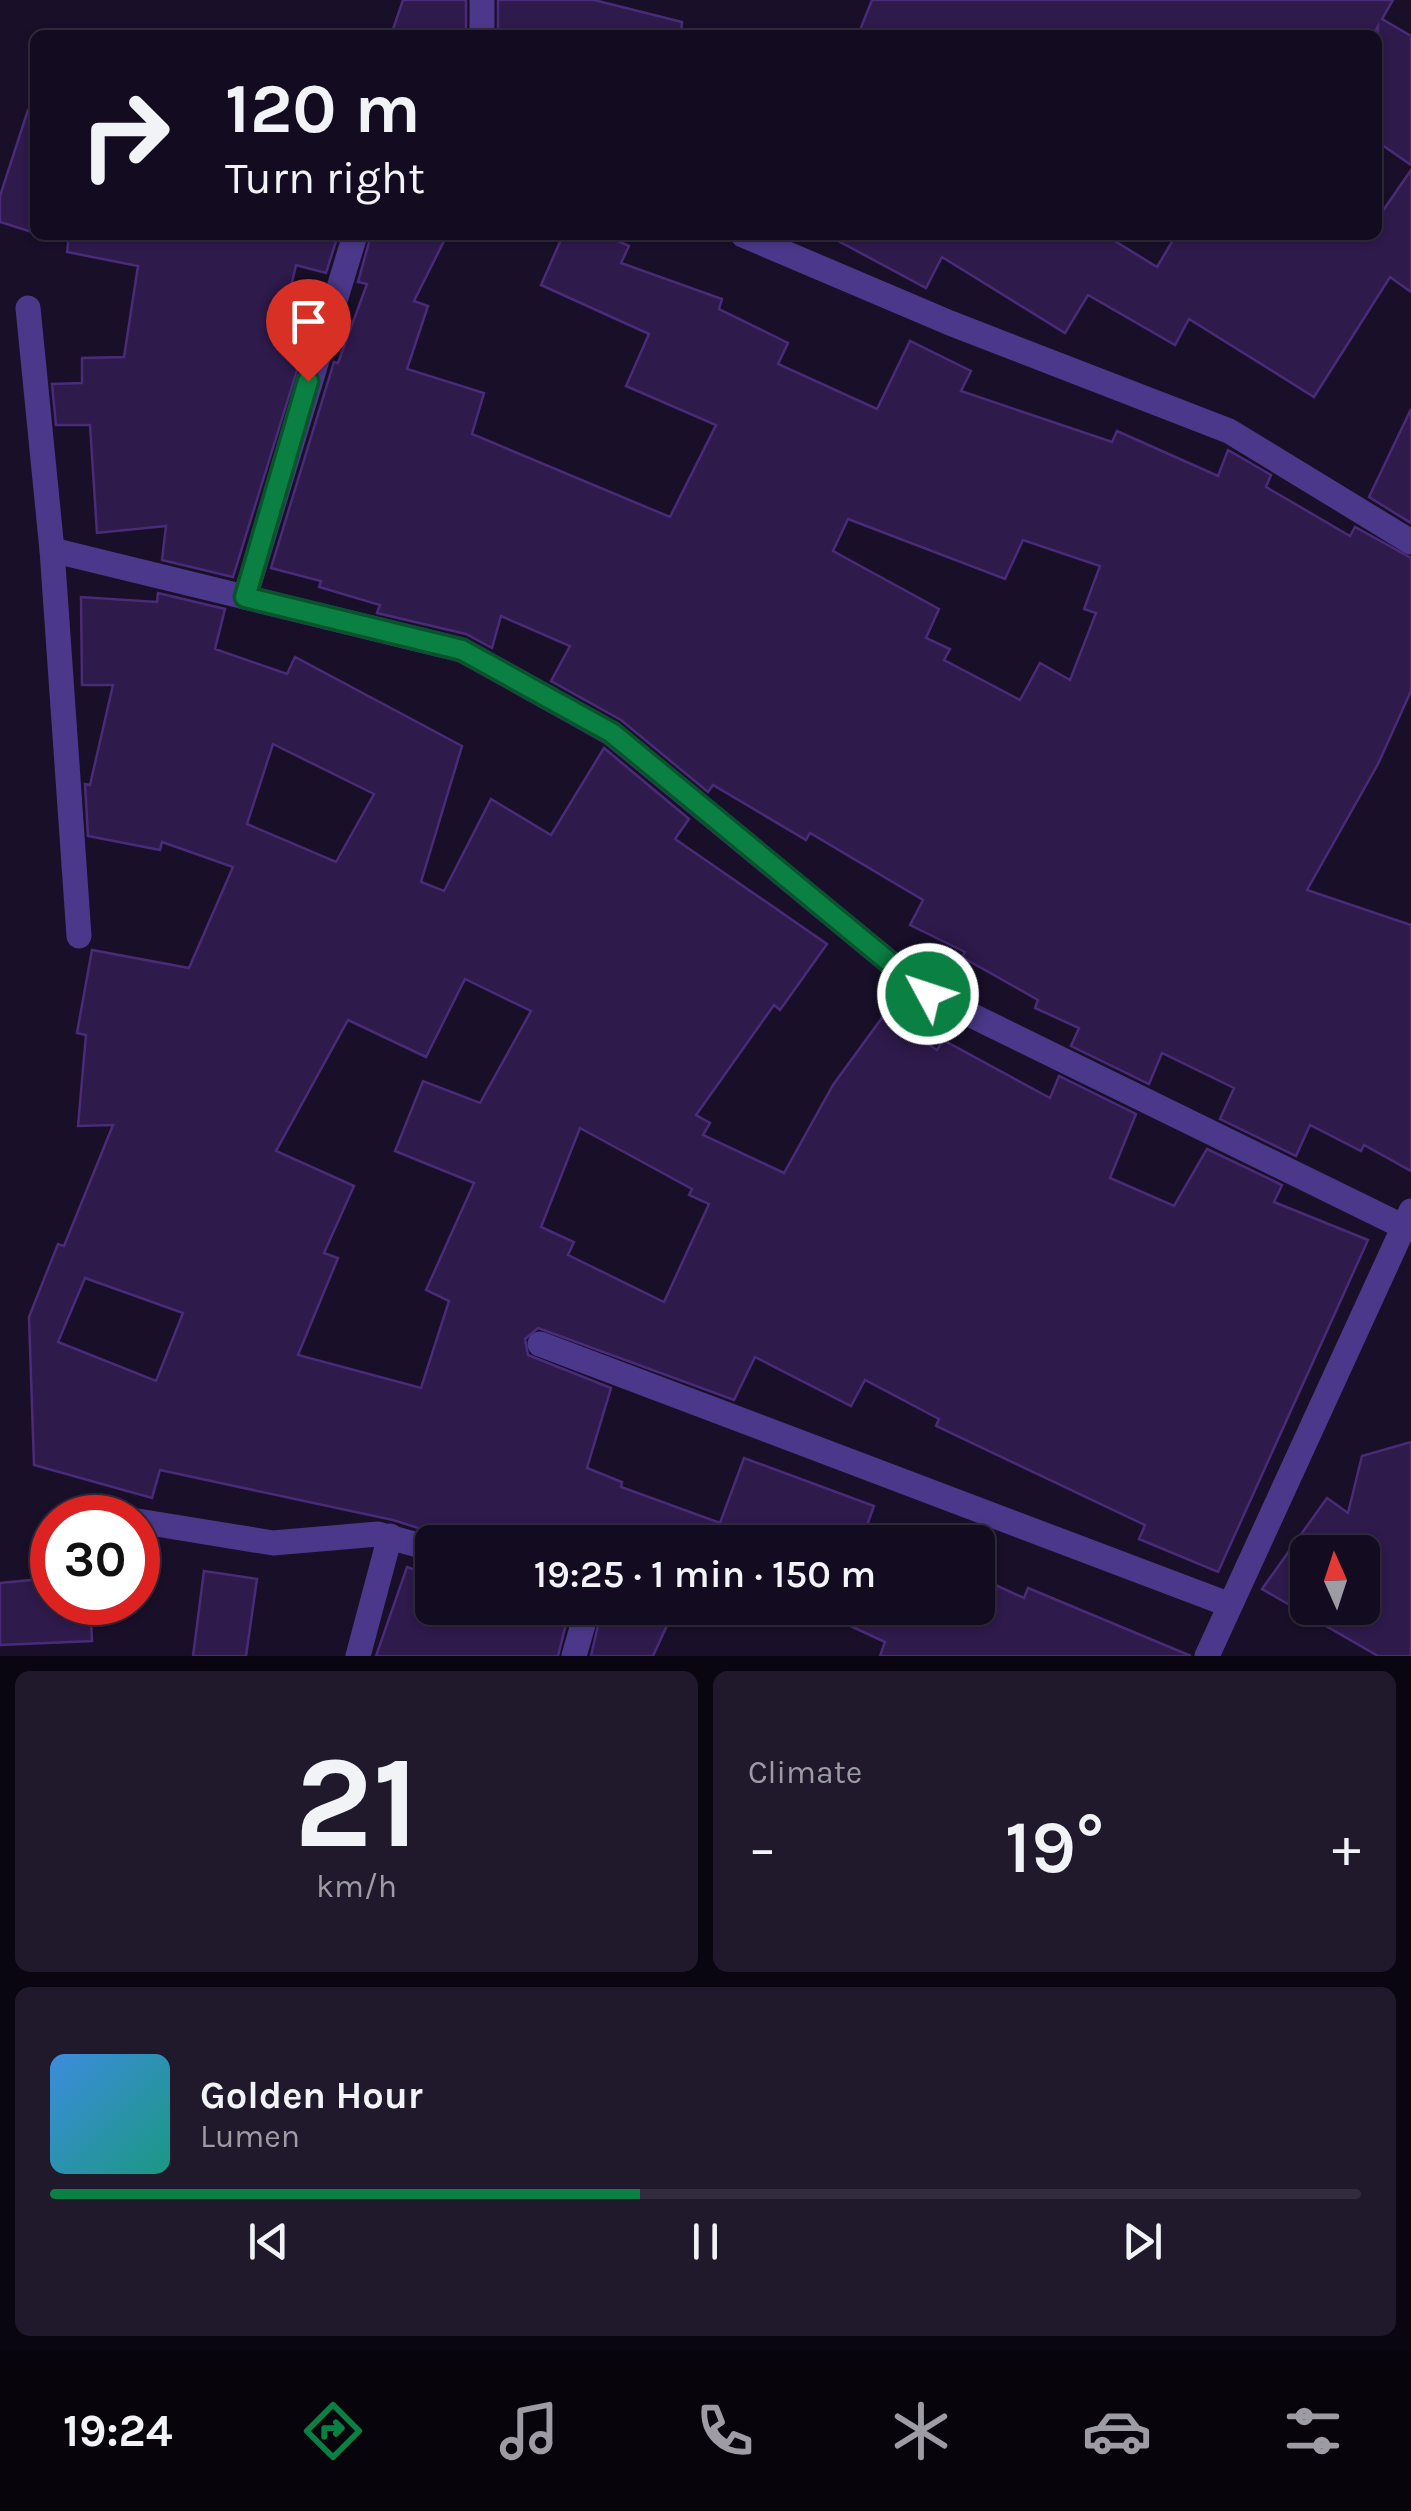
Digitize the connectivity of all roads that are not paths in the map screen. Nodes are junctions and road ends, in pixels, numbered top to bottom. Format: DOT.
graph roads {
  1 [pos="482,0"];
  2 [pos="482,30"];
  3 [pos="353,240"];
  4 [pos="755,240"];
  5 [pos="28,308"];
  6 [pos="1411,542"];
  7 [pos="52,550"];
  8 [pos="245,597"];
  9 [pos="79,936"];
  10 [pos="1407,1220"];
  11 [pos="540,1344"];
  12 [pos="160,1525"];
  13 [pos="390,1536"];
  14 [pos="415,1544"];
  15 [pos="1230,1604"];
  16 [pos="583,1625"];
  17 [pos="358,1656"];
  18 [pos="574,1656"];
  19 [pos="1207,1656"];
  1 -- 2 [label="street"];
  3 -- 8 [label="street"];
  4 -- 6 [label="street"];
  5 -- 7 [label="street"];
  7 -- 8 [label="street"];
  7 -- 9 [label="street"];
  8 -- 10 [label="street"];
  10 -- 15 [label="street"];
  11 -- 15 [label="street"];
  12 -- 13 [label="street"];
  13 -- 14 [label="street"];
  13 -- 17 [label="street"];
  15 -- 19 [label="street"];
  16 -- 18 [label="street"];
}
